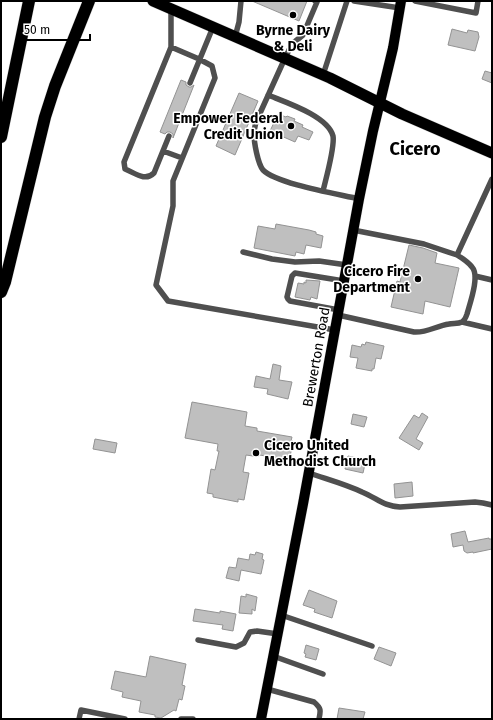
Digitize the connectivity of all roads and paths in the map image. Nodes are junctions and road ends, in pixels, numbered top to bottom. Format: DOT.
graph roads {
  1 [pos="89,1"];
  2 [pos="153,1"];
  3 [pos="241,1"];
  4 [pos="315,1"];
  5 [pos="347,1"];
  6 [pos="354,1"];
  7 [pos="415,1"];
  8 [pos="478,1"];
  9 [pos="29,4"];
  10 [pos="401,4"];
  11 [pos="171,9"];
  12 [pos="213,27"];
  13 [pos="235,37"];
  14 [pos="171,47"];
  15 [pos="285,58"];
  16 [pos="199,59"];
  17 [pos="323,75"];
  18 [pos="190,83"];
  19 [pos="268,95"];
  20 [pos="380,103"];
  21 [pos="1,136"];
  22 [pos="169,136"];
  23 [pos="163,151"];
  24 [pos="492,153"];
  25 [pos="182,158"];
  26 [pos="492,179"];
  27 [pos="323,191"];
  28 [pos="359,199"];
  29 [pos="353,230"];
  30 [pos="243,252"];
  31 [pos="457,255"];
  32 [pos="347,265"];
  33 [pos="475,276"];
  34 [pos="492,280"];
  35 [pos="344,281"];
  36 [pos="1,292"];
  37 [pos="338,312"];
  38 [pos="462,322"];
  39 [pos="492,329"];
  40 [pos="335,330"];
  41 [pos="309,473"];
  42 [pos="492,505"];
  43 [pos="281,615"];
  44 [pos="278,634"];
  45 [pos="198,640"];
  46 [pos="372,646"];
  47 [pos="274,656"];
  48 [pos="323,674"];
  49 [pos="267,689"];
  50 [pos="79,719"];
  51 [pos="125,719"];
  52 [pos="181,719"];
  53 [pos="193,719"];
  54 [pos="261,719"];
  55 [pos="319,719"];
  1 -- 36 [label="highway"];
  2 -- 11 [label="highway"];
  3 -- 13 [label="lane"];
  4 -- 15 [label="lane"];
  5 -- 17 [label="lane"];
  6 -- 10 [label="lane"];
  7 -- 8 [label="lane"];
  9 -- 21 [label="highway"];
  10 -- 20 [label="main road, Brewerton Road"];
  11 -- 12 [label="highway"];
  11 -- 14 [label="lane"];
  12 -- 13 [label="highway"];
  12 -- 16 [label="lane"];
  13 -- 15 [label="highway"];
  14 -- 16 [label="lane"];
  14 -- 23 [label="lane"];
  15 -- 17 [label="highway"];
  15 -- 19 [label="lane"];
  16 -- 18 [label="lane"];
  16 -- 25 [label="lane"];
  17 -- 20 [label="highway"];
  19 -- 27 [label="lane"];
  19 -- 27 [label="lane"];
  20 -- 24 [label="highway"];
  20 -- 28 [label="main road, Brewerton Road"];
  22 -- 23 [label="lane"];
  23 -- 25 [label="lane"];
  25 -- 40 [label="lane"];
  26 -- 31 [label="lane"];
  27 -- 28 [label="lane"];
  28 -- 29 [label="main road, Brewerton Road"];
  29 -- 31 [label="lane"];
  29 -- 32 [label="main road, Brewerton Road"];
  30 -- 32 [label="lane"];
  31 -- 33 [label="lane"];
  32 -- 35 [label="main road, Brewerton Road"];
  33 -- 34 [label="lane"];
  33 -- 38 [label="lane"];
  35 -- 37 [label="main road, Brewerton Road"];
  35 -- 37 [label="lane"];
  37 -- 38 [label="lane"];
  37 -- 40 [label="main road, Brewerton Road"];
  38 -- 39 [label="lane"];
  40 -- 41 [label="main road, Brewerton Road"];
  41 -- 42 [label="lane"];
  41 -- 43 [label="main road, Brewerton Road"];
  43 -- 44 [label="main road, Brewerton Road"];
  43 -- 46 [label="lane"];
  44 -- 45 [label="lane"];
  44 -- 47 [label="main road, Brewerton Road"];
  47 -- 48 [label="lane"];
  47 -- 49 [label="main road, Brewerton Road"];
  49 -- 54 [label="main road, Brewerton Road"];
  49 -- 55 [label="lane"];
  50 -- 51 [label="lane"];
  52 -- 53 [label="lane"];
}
